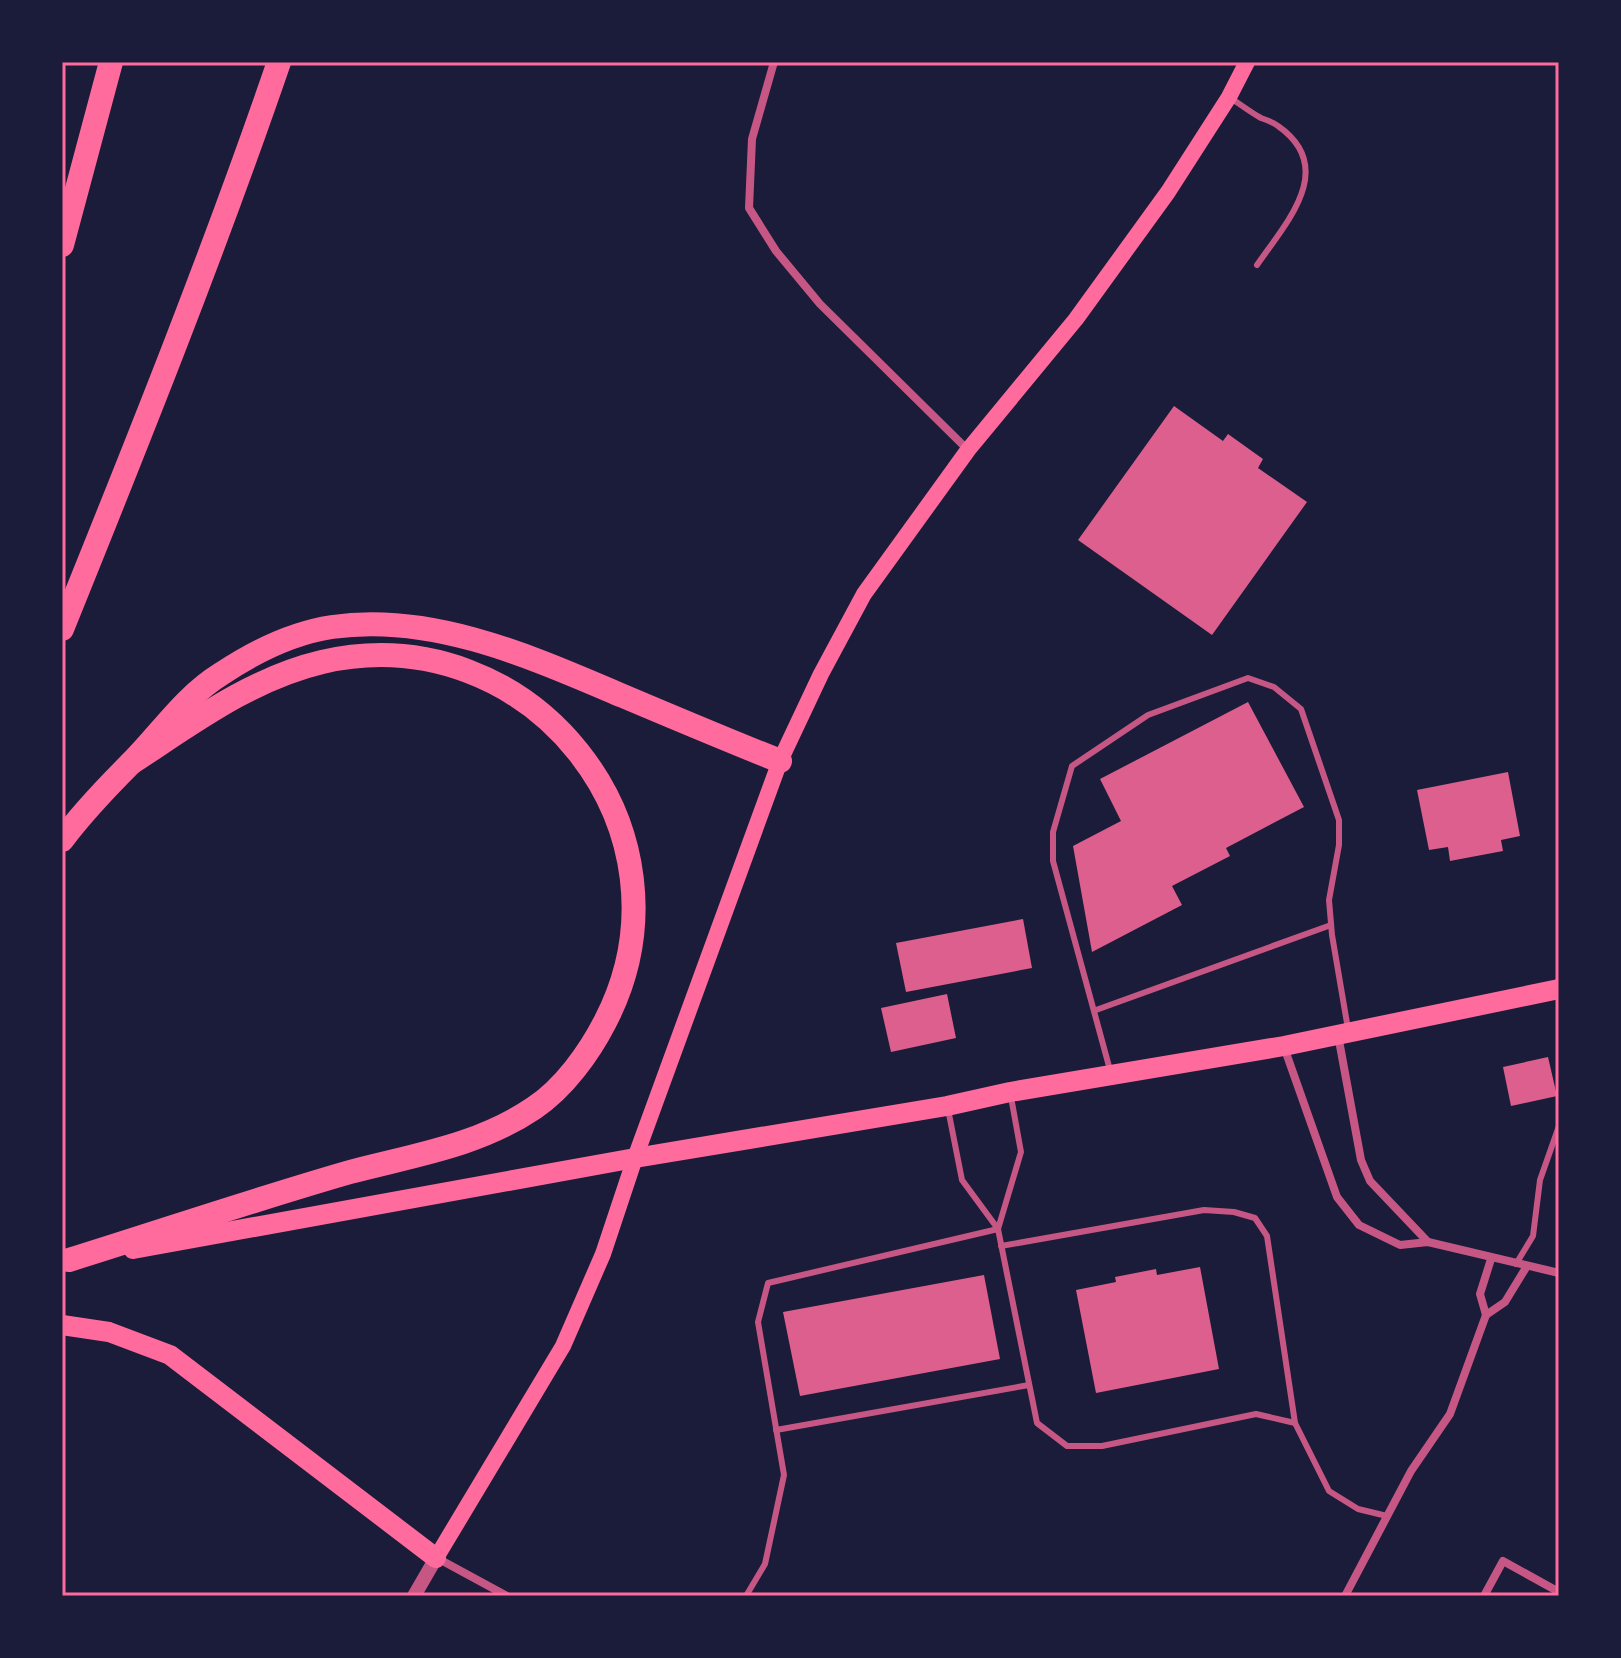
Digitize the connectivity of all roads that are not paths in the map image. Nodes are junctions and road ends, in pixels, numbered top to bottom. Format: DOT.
graph roads {
  1 [pos="111,62"];
  2 [pos="279,62"];
  3 [pos="774,62"];
  4 [pos="1247,62"];
  5 [pos="1229,97"];
  6 [pos="62,245"];
  7 [pos="1257,265"];
  8 [pos="968,450"];
  9 [pos="62,629"];
  10 [pos="780,761"];
  11 [pos="131,763"];
  12 [pos="62,840"];
  13 [pos="1331,925"];
  14 [pos="1559,989"];
  15 [pos="1096,1010"];
  16 [pos="1343,1034"];
  17 [pos="1284,1046"];
  18 [pos="1111,1074"];
  19 [pos="1010,1092"];
  20 [pos="947,1106"];
  21 [pos="1559,1126"];
  22 [pos="635,1158"];
  23 [pos="998,1229"];
  24 [pos="1428,1242"];
  25 [pos="1001,1246"];
  26 [pos="1491,1259"];
  27 [pos="66,1261"];
  28 [pos="1516,1264"];
  29 [pos="1527,1266"];
  30 [pos="1559,1273"];
  31 [pos="1486,1315"];
  32 [pos="62,1325"];
  33 [pos="1029,1385"];
  34 [pos="1295,1423"];
  35 [pos="776,1430"];
  36 [pos="1387,1516"];
  37 [pos="436,1558"];
  38 [pos="1559,1592"];
  39 [pos="1350,1594"];
  40 [pos="414,1596"];
  41 [pos="507,1596"];
  42 [pos="746,1596"];
  43 [pos="1484,1596"];
  1 -- 6 [label="highway"];
  2 -- 9 [label="highway"];
  3 -- 8 [label="street"];
  4 -- 5 [label="main road"];
  5 -- 7 [label="lane"];
  5 -- 8 [label="main road"];
  8 -- 10 [label="main road"];
  10 -- 11 [label="highway"];
  10 -- 22 [label="main road"];
  11 -- 12 [label="highway"];
  11 -- 27 [label="highway"];
  13 -- 15 [label="lane"];
  13 -- 15 [label="lane"];
  13 -- 16 [label="lane"];
  14 -- 16 [label="main road"];
  15 -- 18 [label="lane"];
  16 -- 17 [label="main road"];
  16 -- 24 [label="street"];
  17 -- 18 [label="main road"];
  17 -- 24 [label="street"];
  18 -- 19 [label="main road"];
  19 -- 20 [label="main road"];
  19 -- 23 [label="lane"];
  20 -- 22 [label="main road"];
  20 -- 23 [label="lane"];
  21 -- 28 [label="lane"];
  22 -- 27 [label="main road"];
  22 -- 37 [label="main road"];
  23 -- 25 [label="lane"];
  23 -- 35 [label="lane"];
  24 -- 26 [label="street"];
  25 -- 33 [label="lane"];
  25 -- 34 [label="lane"];
  26 -- 28 [label="street"];
  26 -- 31 [label="street"];
  28 -- 29 [label="street"];
  29 -- 30 [label="street"];
  29 -- 31 [label="street"];
  31 -- 36 [label="street"];
  32 -- 37 [label="main road"];
  33 -- 34 [label="lane"];
  33 -- 35 [label="lane"];
  34 -- 36 [label="lane"];
  35 -- 42 [label="lane"];
  36 -- 39 [label="street"];
  37 -- 40 [label="street"];
  37 -- 41 [label="street"];
  38 -- 43 [label="street"];
}
